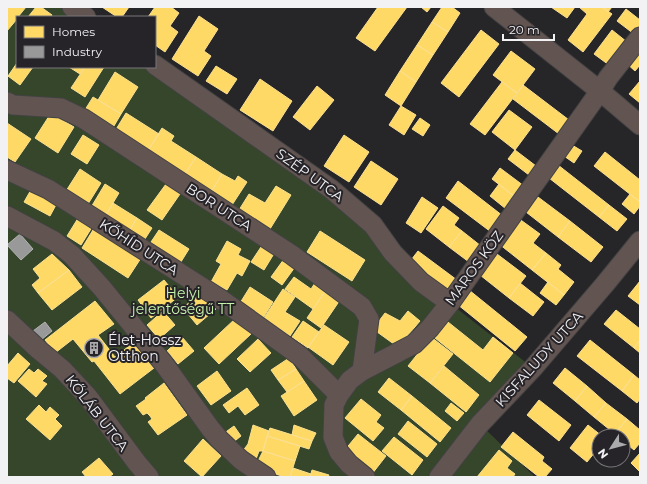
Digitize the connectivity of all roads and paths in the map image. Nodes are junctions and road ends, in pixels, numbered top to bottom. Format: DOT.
graph roads {
  1 [pos="72,7"];
  2 [pos="494,7"];
  3 [pos="85,16"];
  4 [pos="640,37"];
  5 [pos="156,66"];
  6 [pos="600,91"];
  7 [pos="7,102"];
  8 [pos="640,125"];
  9 [pos="7,170"];
  10 [pos="7,216"];
  11 [pos="640,241"];
  12 [pos="450,303"];
  13 [pos="7,320"];
  14 [pos="362,371"];
  15 [pos="339,395"];
  16 [pos="149,477"];
  17 [pos="266,477"];
  18 [pos="365,477"];
  19 [pos="439,477"];
  1 -- 3 [label="street"];
  2 -- 6 [label="street"];
  4 -- 6 [label="street, MAROS KÖZ"];
  5 -- 12 [label="street, SZÉP UTCA"];
  6 -- 8 [label="street"];
  6 -- 12 [label="street, MAROS KÖZ"];
  7 -- 14 [label="street, BOR UTCA"];
  9 -- 15 [label="street, KŐHÍD UTCA"];
  10 -- 17 [label="street"];
  11 -- 19 [label="street, KISFALUDY UTCA"];
  12 -- 14 [label="street, MAROS KÖZ"];
  13 -- 16 [label="street, KŐLÁB UTCA"];
  14 -- 15 [label="street, MAROS KÖZ"];
  15 -- 18 [label="street, MAROS KÖZ"];
}
